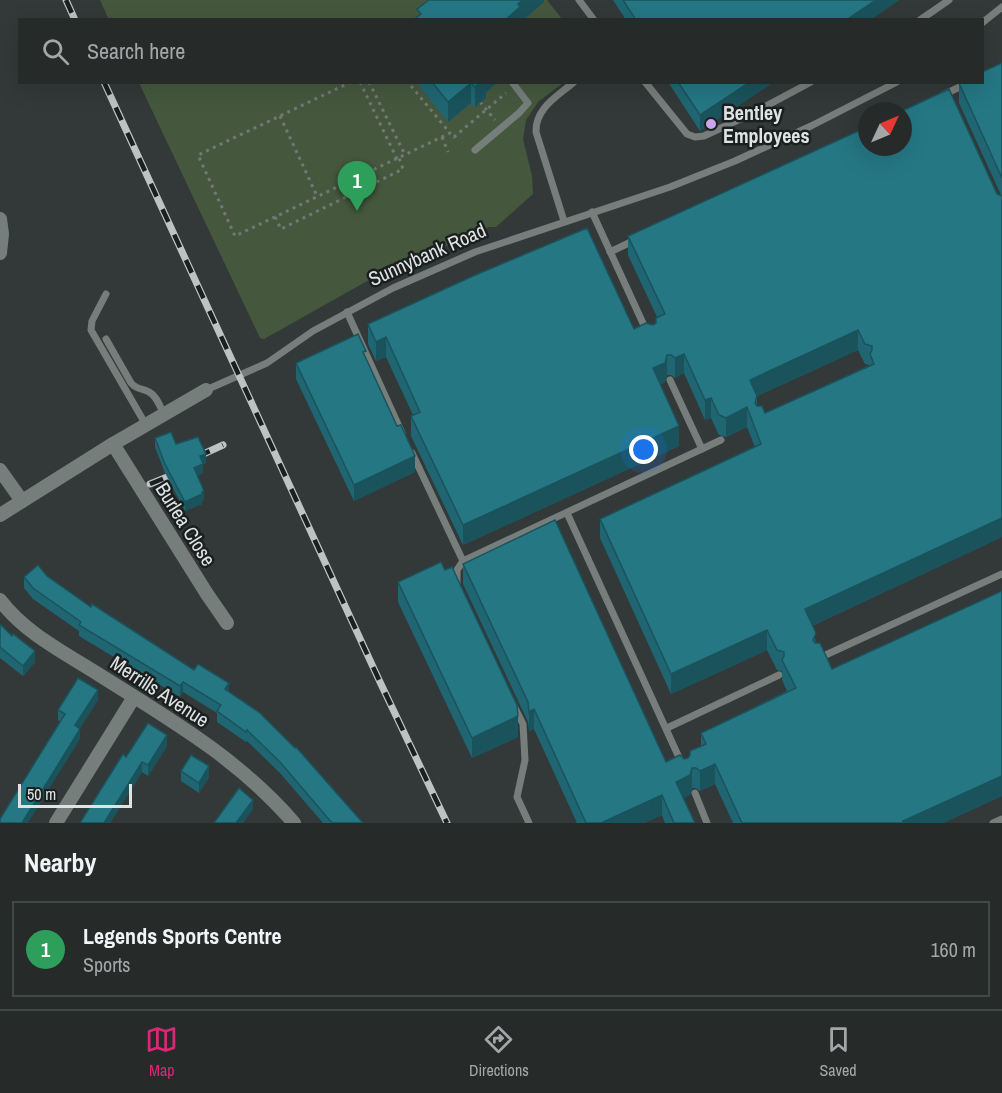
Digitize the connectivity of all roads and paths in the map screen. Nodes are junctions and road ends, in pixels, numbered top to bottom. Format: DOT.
graph roads {
  1 [pos="579,0"];
  2 [pos="949,0"];
  3 [pos="1002,7"];
  4 [pos="592,18"];
  5 [pos="923,18"];
  6 [pos="984,21"];
  7 [pos="347,84"];
  8 [pos="361,84"];
  9 [pos="370,84"];
  10 [pos="513,84"];
  11 [pos="572,84"];
  12 [pos="647,84"];
  13 [pos="807,84"];
  14 [pos="893,84"];
  15 [pos="966,84"];
  16 [pos="411,86"];
  17 [pos="948,93"];
  18 [pos="939,98"];
  19 [pos="953,104"];
  20 [pos="280,117"];
  21 [pos="450,133"];
  22 [pos="442,137"];
  23 [pos="475,150"];
  24 [pos="448,152"];
  25 [pos="405,155"];
  26 [pos="398,158"];
  27 [pos="317,197"];
  28 [pos="592,212"];
  29 [pos="275,217"];
  30 [pos="0,219"];
  31 [pos="564,221"];
  32 [pos="642,237"];
  33 [pos="610,252"];
  34 [pos="0,253"];
  35 [pos="106,294"];
  36 [pos="347,312"];
  37 [pos="106,339"];
  38 [pos="651,340"];
  39 [pos="670,380"];
  40 [pos="206,390"];
  41 [pos="164,414"];
  42 [pos="146,425"];
  43 [pos="721,440"];
  44 [pos="114,444"];
  45 [pos="702,449"];
  46 [pos="0,470"];
  47 [pos="22,501"];
  48 [pos="567,513"];
  49 [pos="0,515"];
  50 [pos="463,561"];
  51 [pos="1002,574"];
  52 [pos="462,596"];
  53 [pos="0,600"];
  54 [pos="227,623"];
  55 [pos="818,658"];
  56 [pos="779,675"];
  57 [pos="134,697"];
  58 [pos="513,702"];
  59 [pos="667,728"];
  60 [pos="686,773"];
  61 [pos="694,793"];
  62 [pos="1002,819"];
  63 [pos="288,821"];
  64 [pos="56,823"];
  65 [pos="529,823"];
  66 [pos="707,823"];
  67 [pos="993,823"];
  1 -- 4 [label="lane"];
  2 -- 5 [label="lane"];
  3 -- 6 [label="lane"];
  7 -- 20 [label="path"];
  8 -- 26 [label="path"];
  9 -- 25 [label="path"];
  10 -- 21 [label="path"];
  10 -- 23 [label="lane"];
  11 -- 31 [label="lane"];
  12 -- 13 [label="lane"];
  14 -- 28 [label="lane, Sunnybank Road"];
  15 -- 17 [label="lane"];
  16 -- 21 [label="path"];
  17 -- 18 [label="lane"];
  17 -- 19 [label="lane"];
  20 -- 27 [label="path"];
  20 -- 29 [label="path"];
  21 -- 22 [label="path"];
  22 -- 24 [label="path"];
  22 -- 25 [label="path"];
  25 -- 26 [label="path"];
  26 -- 27 [label="path"];
  26 -- 29 [label="path"];
  27 -- 29 [label="path"];
  28 -- 31 [label="lane, Sunnybank Road"];
  28 -- 33 [label="lane"];
  30 -- 34 [label="street"];
  31 -- 36 [label="lane, Sunnybank Road"];
  32 -- 33 [label="lane"];
  33 -- 38 [label="lane"];
  35 -- 42 [label="lane"];
  36 -- 40 [label="lane, Sunnybank Road"];
  36 -- 50 [label="lane"];
  37 -- 41 [label="lane"];
  39 -- 45 [label="lane"];
  40 -- 41 [label="street, Sunnybank Road"];
  41 -- 42 [label="street, Sunnybank Road"];
  42 -- 44 [label="street, Sunnybank Road"];
  43 -- 45 [label="lane"];
  44 -- 47 [label="street, Sunnybank Road"];
  44 -- 54 [label="street, Burlea Close"];
  45 -- 48 [label="lane"];
  46 -- 47 [label="street"];
  47 -- 49 [label="street, Sunnybank Road"];
  48 -- 50 [label="lane"];
  48 -- 59 [label="lane"];
  50 -- 52 [label="lane"];
  51 -- 55 [label="lane"];
  53 -- 57 [label="street, Merrills Avenue"];
  56 -- 59 [label="lane"];
  57 -- 63 [label="street, Merrills Avenue"];
  57 -- 64 [label="street"];
  58 -- 65 [label="lane"];
  59 -- 60 [label="lane"];
  61 -- 66 [label="lane"];
  62 -- 67 [label="lane"];
}
